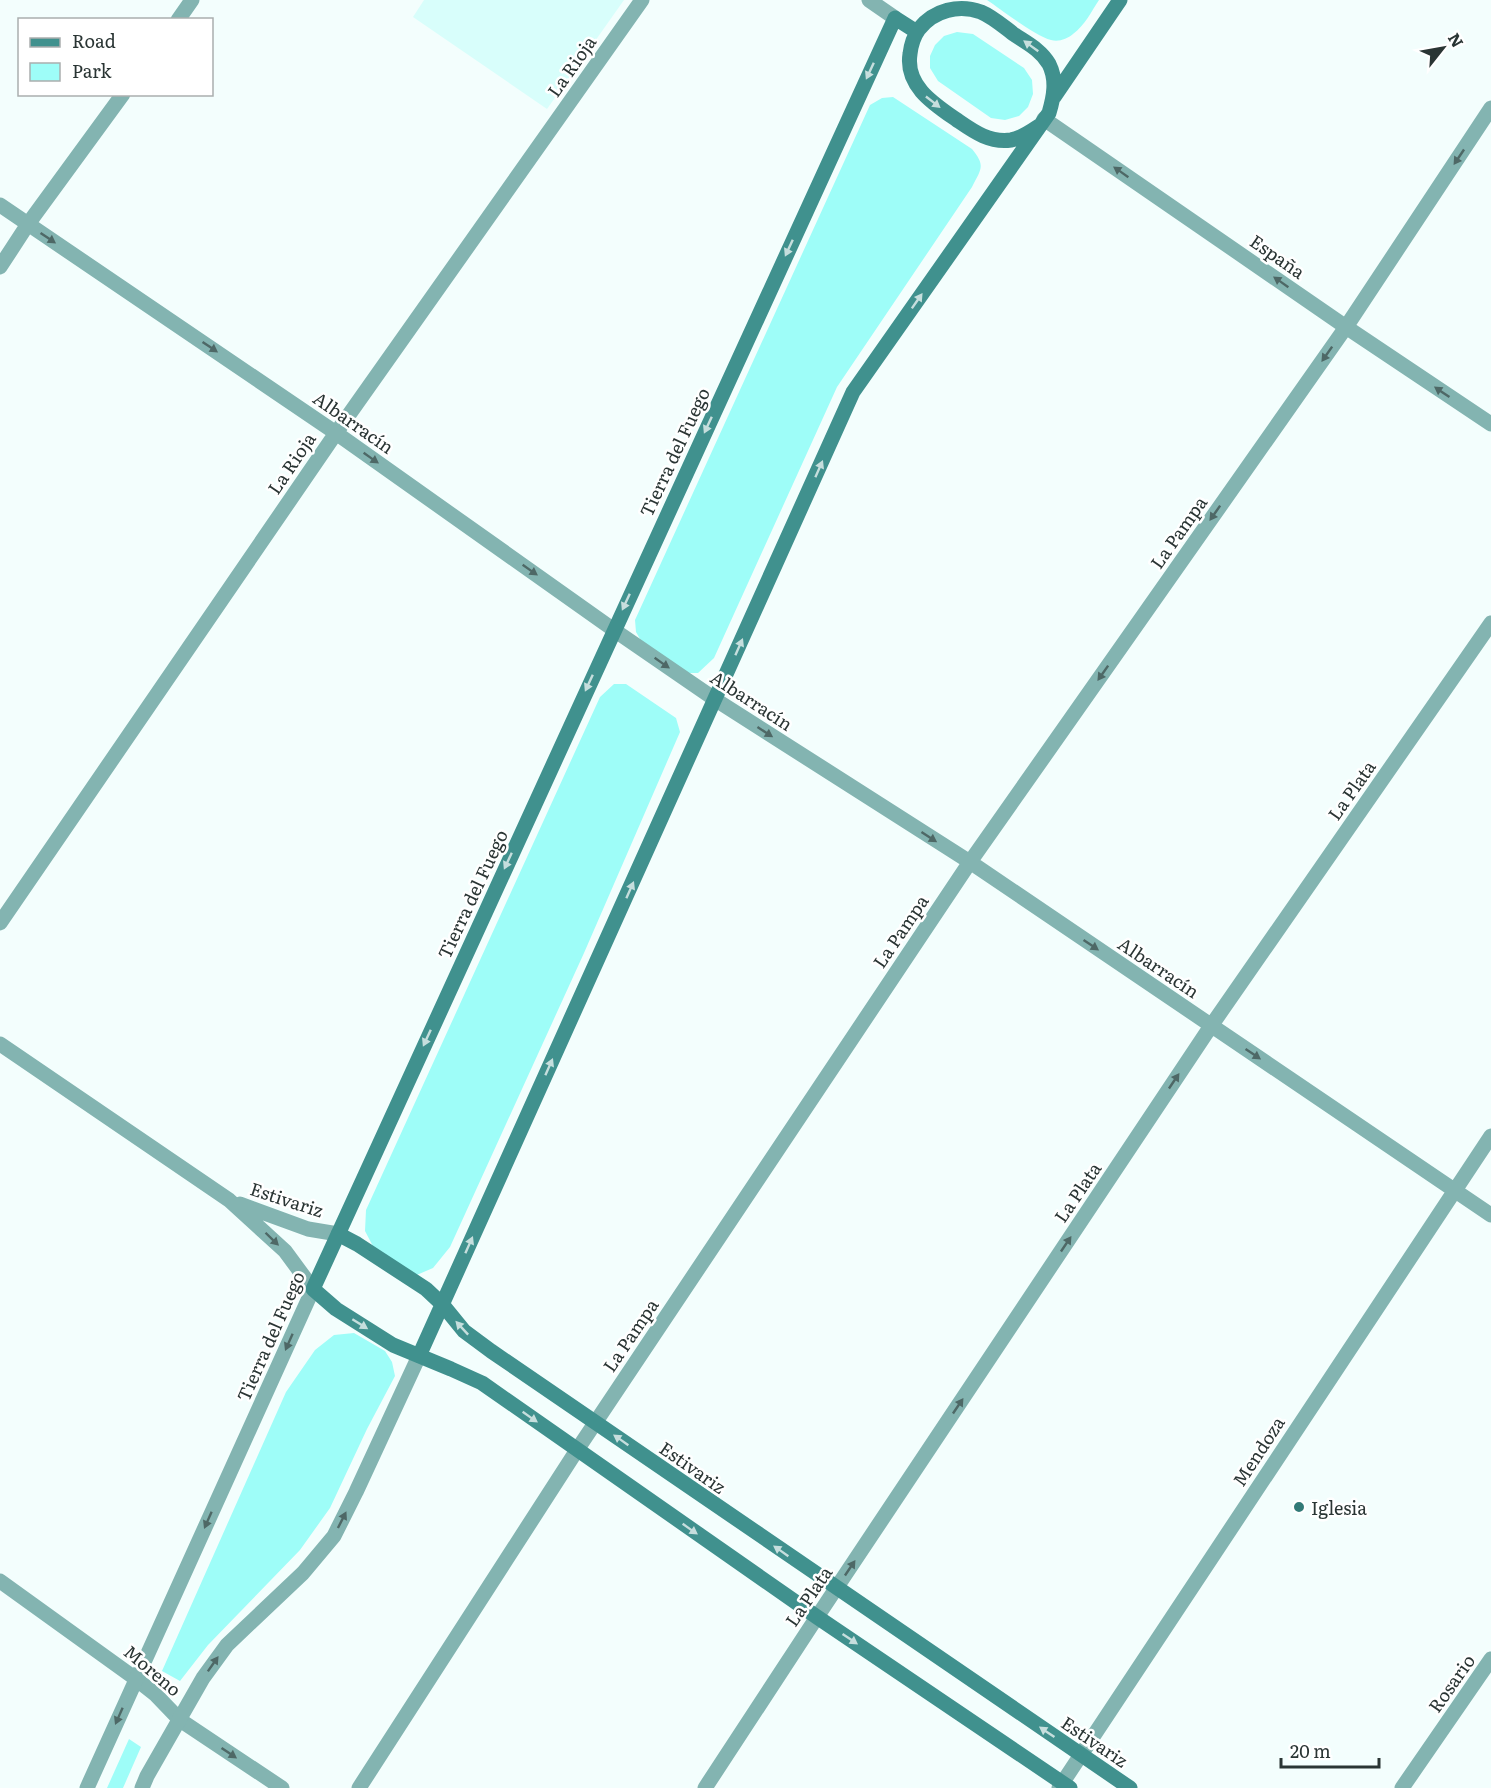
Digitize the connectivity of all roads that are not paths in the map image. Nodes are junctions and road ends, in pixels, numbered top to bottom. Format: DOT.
graph roads {
  1 [pos="192,0"];
  2 [pos="642,0"];
  3 [pos="869,0"];
  4 [pos="1120,0"];
  5 [pos="179,18"];
  6 [pos="895,18"];
  7 [pos="917,33"];
  8 [pos="122,96"];
  9 [pos="1054,97"];
  10 [pos="1491,108"];
  11 [pos="1042,123"];
  12 [pos="0,205"];
  13 [pos="28,224"];
  14 [pos="0,267"];
  15 [pos="1346,327"];
  16 [pos="1491,424"];
  17 [pos="336,433"];
  18 [pos="1491,623"];
  19 [pos="614,630"];
  20 [pos="716,700"];
  21 [pos="970,862"];
  22 [pos="0,923"];
  23 [pos="1211,1026"];
  24 [pos="0,1044"];
  25 [pos="1491,1136"];
  26 [pos="1454,1190"];
  27 [pos="229,1200"];
  28 [pos="1491,1215"];
  29 [pos="338,1234"];
  30 [pos="313,1289"];
  31 [pos="442,1304"];
  32 [pos="419,1356"];
  33 [pos="595,1423"];
  34 [pos="577,1450"];
  35 [pos="1,1585"];
  36 [pos="836,1588"];
  37 [pos="817,1617"];
  38 [pos="1491,1659"];
  39 [pos="136,1678"];
  40 [pos="180,1720"];
  41 [pos="1081,1755"];
  42 [pos="1064,1786"];
  43 [pos="87,1788"];
  44 [pos="142,1788"];
  45 [pos="282,1788"];
  46 [pos="359,1788"];
  47 [pos="705,1788"];
  48 [pos="1130,1788"];
  49 [pos="1402,1788"];
  1 -- 5 [label="street"];
  2 -- 17 [label="street, La Rioja"];
  3 -- 6 [label="street"];
  4 -- 9 [label="main road"];
  6 -- 7 [label="main road"];
  6 -- 19 [label="main road, Tierra del Fuego, one-way"];
  9 -- 7 [label="main road, one-way"];
  7 -- 11 [label="main road, one-way"];
  8 -- 13 [label="street"];
  9 -- 11 [label="main road"];
  10 -- 15 [label="street, La Pampa, one-way"];
  15 -- 11 [label="street, España, one-way"];
  20 -- 11 [label="main road, one-way"];
  12 -- 13 [label="street, Albarracín"];
  13 -- 14 [label="street"];
  13 -- 17 [label="street, Albarracín, one-way"];
  16 -- 15 [label="street, España, one-way"];
  15 -- 21 [label="street, La Pampa, one-way"];
  17 -- 19 [label="street, Albarracín, one-way"];
  17 -- 22 [label="street, La Rioja"];
  18 -- 23 [label="street, La Plata"];
  19 -- 20 [label="street, Albarracín, one-way"];
  19 -- 29 [label="main road, Tierra del Fuego, one-way"];
  20 -- 21 [label="street, Albarracín, one-way"];
  31 -- 20 [label="main road, one-way"];
  21 -- 23 [label="street, Albarracín, one-way"];
  21 -- 33 [label="street, La Pampa"];
  23 -- 26 [label="street, Albarracín, one-way"];
  36 -- 23 [label="street, La Plata, one-way"];
  24 -- 27 [label="street, Estivariz"];
  25 -- 26 [label="street, Mendoza"];
  26 -- 28 [label="street, Albarracín"];
  26 -- 41 [label="street, Mendoza"];
  27 -- 29 [label="street, Estivariz"];
  27 -- 30 [label="street, Estivariz, one-way"];
  29 -- 30 [label="main road, Tierra del Fuego"];
  29 -- 31 [label="main road, Estivariz"];
  30 -- 32 [label="main road, Estivariz, one-way"];
  30 -- 39 [label="street, Tierra del Fuego, one-way"];
  31 -- 32 [label="main road"];
  33 -- 31 [label="main road, Estivariz, one-way"];
  32 -- 34 [label="main road, Estivariz, one-way"];
  40 -- 32 [label="street, one-way"];
  33 -- 34 [label="street, La Pampa"];
  36 -- 33 [label="main road, Estivariz, one-way"];
  34 -- 37 [label="main road, Estivariz, one-way"];
  34 -- 46 [label="street, La Pampa"];
  35 -- 39 [label="street, Moreno"];
  36 -- 37 [label="street, La Plata"];
  41 -- 36 [label="main road, Estivariz, one-way"];
  37 -- 42 [label="main road, Estivariz, one-way"];
  37 -- 47 [label="street, La Plata"];
  38 -- 49 [label="street, Rosario"];
  39 -- 40 [label="street, Moreno"];
  39 -- 43 [label="street, Tierra del Fuego, one-way"];
  40 -- 44 [label="street"];
  40 -- 45 [label="street, Moreno, one-way"];
  41 -- 42 [label="street, Mendoza"];
  41 -- 48 [label="main road, Estivariz"];
}
